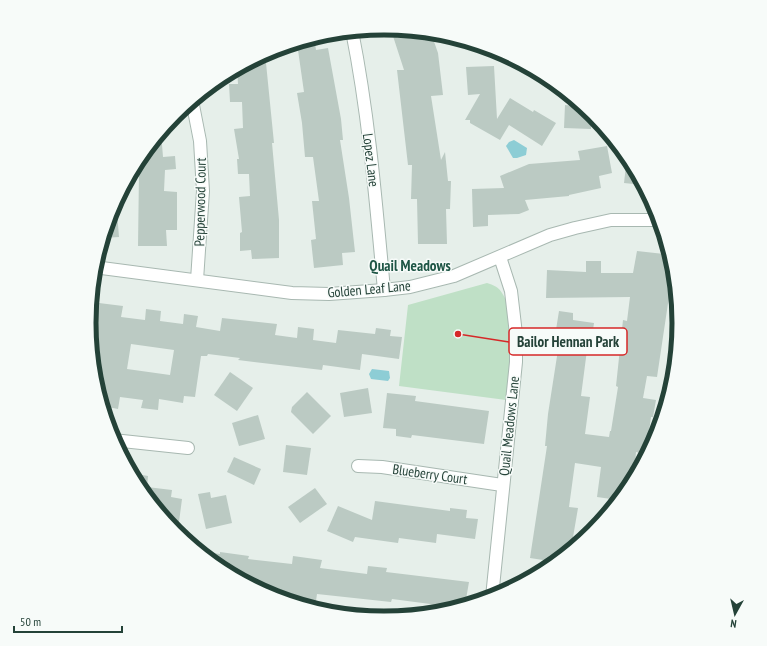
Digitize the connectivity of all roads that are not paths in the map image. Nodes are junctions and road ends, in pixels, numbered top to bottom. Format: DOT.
graph roads {
  1 [pos="353,37"];
  2 [pos="193,107"];
  3 [pos="652,220"];
  4 [pos="500,257"];
  5 [pos="101,268"];
  6 [pos="197,280"];
  7 [pos="384,290"];
  8 [pos="121,441"];
  9 [pos="188,448"];
  10 [pos="358,466"];
  11 [pos="502,485"];
  12 [pos="493,590"];
  1 -- 7 [label="street, Lopez Lane"];
  2 -- 6 [label="street, Pepperwood Court"];
  3 -- 4 [label="street, Golden Leaf Lane"];
  4 -- 7 [label="street, Golden Leaf Lane"];
  4 -- 11 [label="street, Quail Meadows Lane"];
  5 -- 6 [label="street, Golden Leaf Lane"];
  6 -- 7 [label="street, Golden Leaf Lane"];
  8 -- 9 [label="street"];
  10 -- 11 [label="street, Blueberry Court"];
  11 -- 12 [label="street, Quail Meadows Lane"];
}
